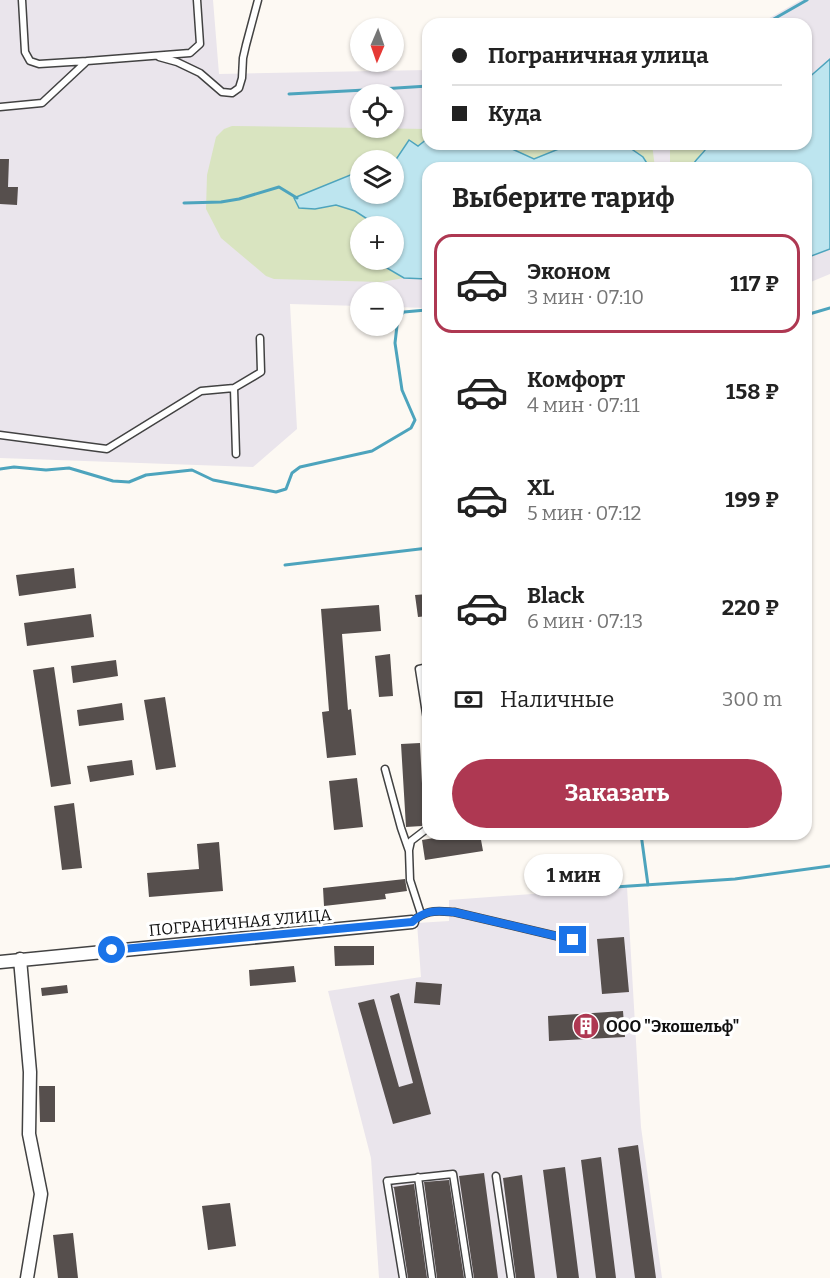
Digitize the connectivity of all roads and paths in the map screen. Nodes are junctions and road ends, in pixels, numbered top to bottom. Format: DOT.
graph roads {
  1 [pos="21,0"];
  2 [pos="196,0"];
  3 [pos="258,0"];
  4 [pos="152,56"];
  5 [pos="87,61"];
  6 [pos="0,107"];
  7 [pos="260,338"];
  8 [pos="234,388"];
  9 [pos="0,435"];
  10 [pos="237,454"];
  11 [pos="422,668"];
  12 [pos="422,688"];
  13 [pos="385,769"];
  14 [pos="422,833"];
  15 [pos="408,851"];
  16 [pos="416,918"];
  17 [pos="573,940"];
  18 [pos="20,959"];
  19 [pos="0,962"];
  20 [pos="496,1176"];
  21 [pos="418,1178"];
  22 [pos="27,1278"];
  23 [pos="403,1278"];
  24 [pos="432,1278"];
  25 [pos="468,1278"];
  26 [pos="511,1278"];
  1 -- 5 [label="lane"];
  2 -- 4 [label="lane"];
  3 -- 4 [label="lane"];
  4 -- 5 [label="lane"];
  5 -- 6 [label="lane"];
  7 -- 8 [label="lane"];
  8 -- 9 [label="lane"];
  8 -- 10 [label="lane"];
  11 -- 12 [label="lane"];
  13 -- 15 [label="lane"];
  14 -- 15 [label="lane"];
  15 -- 16 [label="lane"];
  16 -- 17 [label="lane"];
  16 -- 18 [label="street, ПОГРАНИЧНАЯ УЛИЦА"];
  18 -- 19 [label="street, ПОГРАНИЧНАЯ УЛИЦА"];
  18 -- 22 [label="street"];
  20 -- 26 [label="lane"];
  21 -- 23 [label="lane"];
  21 -- 24 [label="lane"];
  21 -- 25 [label="lane"];
}
